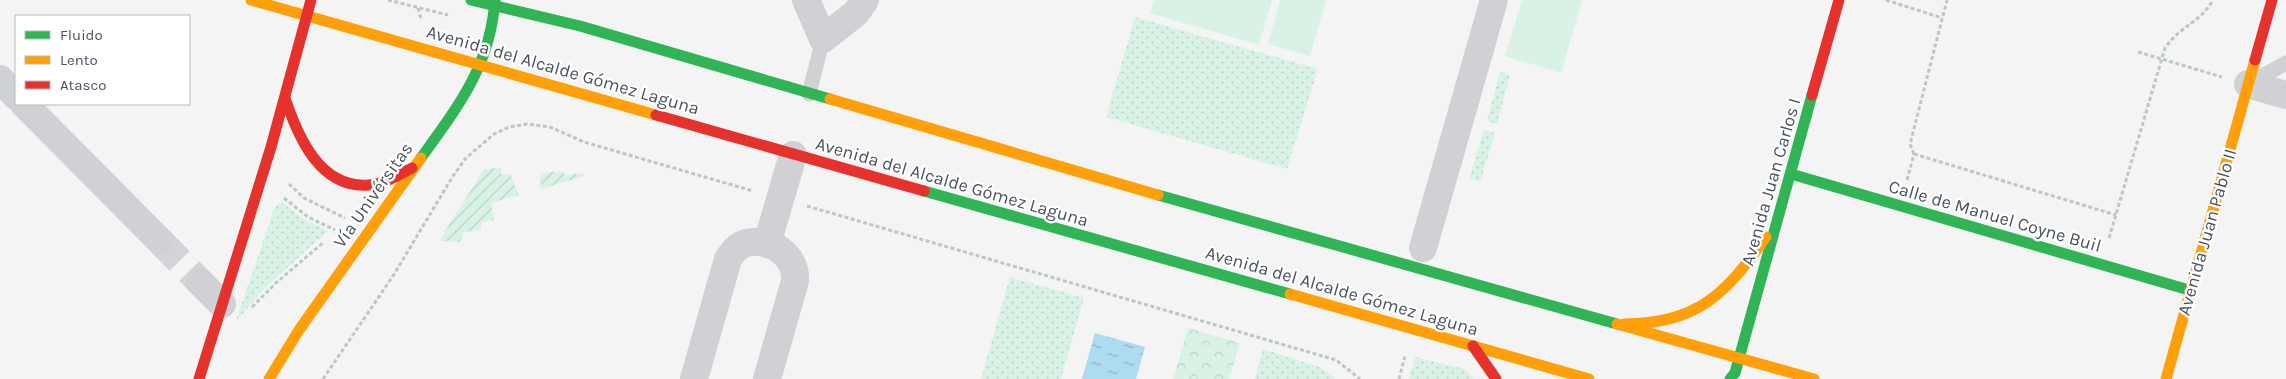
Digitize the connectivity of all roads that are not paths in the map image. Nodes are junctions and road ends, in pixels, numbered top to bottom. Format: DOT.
graph roads {
  1 [pos="251,0"];
  2 [pos="311,0"];
  3 [pos="471,0"];
  4 [pos="806,0"];
  5 [pos="865,0"];
  6 [pos="1494,0"];
  7 [pos="1839,0"];
  8 [pos="2272,0"];
  9 [pos="495,3"];
  10 [pos="306,16"];
  11 [pos="823,39"];
  12 [pos="2286,63"];
  13 [pos="480,65"];
  14 [pos="0,79"];
  15 [pos="2248,84"];
  16 [pos="809,94"];
  17 [pos="15,95"];
  18 [pos="2286,95"];
  19 [pos="285,98"];
  20 [pos="25,105"];
  21 [pos="793,155"];
  22 [pos="414,167"];
  23 [pos="1791,174"];
  24 [pos="1779,217"];
  25 [pos="160,241"];
  26 [pos="767,244"];
  27 [pos="1423,248"];
  28 [pos="200,282"];
  29 [pos="2190,290"];
  30 [pos="222,304"];
  31 [pos="1615,323"];
  32 [pos="1472,346"];
  33 [pos="1739,358"];
  34 [pos="1734,377"];
  35 [pos="199,379"];
  36 [pos="268,379"];
  37 [pos="694,379"];
  38 [pos="767,379"];
  39 [pos="1496,379"];
  40 [pos="1589,379"];
  41 [pos="1814,379"];
  42 [pos="2166,379"];
  1 -- 10 [label="main road, Avenida del Alcalde Gómez Laguna"];
  2 -- 10 [label="main road"];
  3 -- 9 [label="main road"];
  4 -- 11 [label="street"];
  5 -- 11 [label="street"];
  6 -- 27 [label="street"];
  7 -- 23 [label="main road, Avenida Juan Carlos I"];
  8 -- 15 [label="main road, Avenida Juan Pablo II"];
  9 -- 13 [label="main road, Vía Univérsitas"];
  9 -- 16 [label="main road"];
  10 -- 13 [label="main road, Avenida del Alcalde Gómez Laguna"];
  10 -- 19 [label="main road"];
  11 -- 16 [label="lane"];
  12 -- 15 [label="lane"];
  13 -- 21 [label="main road, Avenida del Alcalde Gómez Laguna"];
  13 -- 22 [label="main road, Vía Univérsitas"];
  14 -- 17 [label="street"];
  15 -- 18 [label="street"];
  15 -- 29 [label="main road, Avenida Juan Pablo II"];
  16 -- 31 [label="main road"];
  19 -- 22 [label="main road"];
  19 -- 30 [label="main road"];
  20 -- 25 [label="street"];
  21 -- 26 [label="street"];
  21 -- 32 [label="main road, Avenida del Alcalde Gómez Laguna"];
  22 -- 36 [label="main road, Vía Univérsitas"];
  23 -- 24 [label="main road, Avenida Juan Carlos I"];
  23 -- 29 [label="main road, Calle de Manuel Coyne Buil"];
  24 -- 31 [label="main road"];
  24 -- 33 [label="main road, Avenida Juan Carlos I"];
  26 -- 37 [label="street"];
  26 -- 38 [label="street"];
  28 -- 30 [label="street"];
  29 -- 42 [label="main road, Avenida Juan Pablo II"];
  30 -- 35 [label="main road"];
  31 -- 33 [label="main road"];
  32 -- 39 [label="main road"];
  32 -- 40 [label="main road, Avenida del Alcalde Gómez Laguna"];
  33 -- 34 [label="main road, Avenida Juan Carlos I"];
  33 -- 41 [label="main road"];
}
